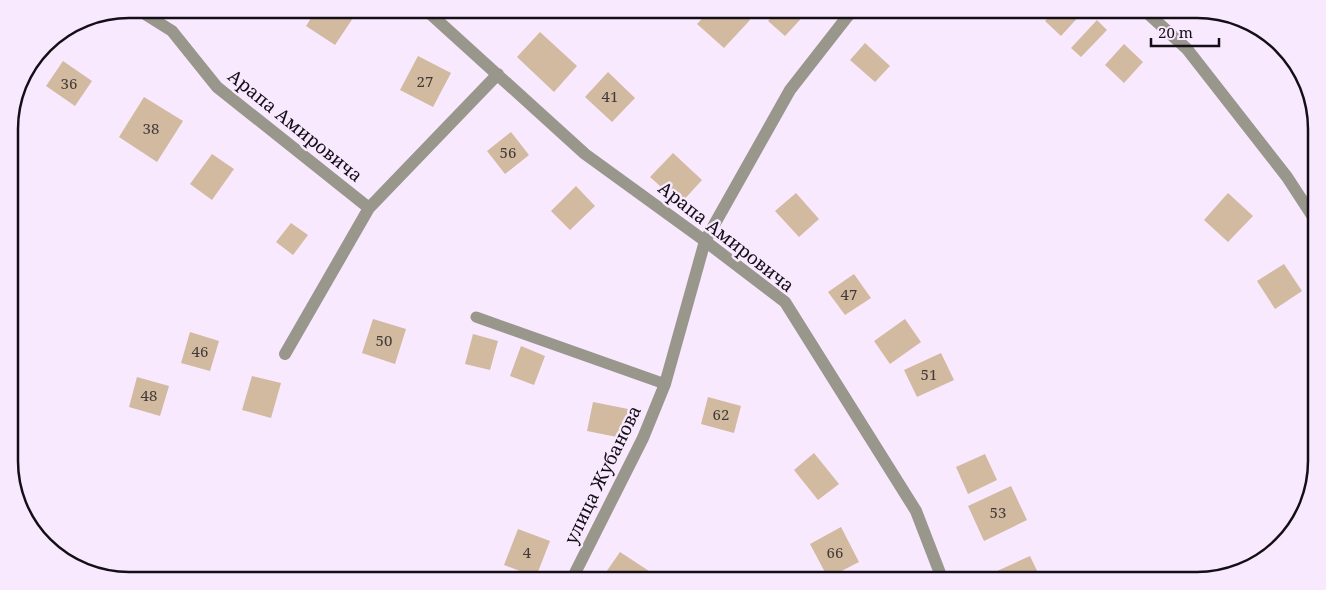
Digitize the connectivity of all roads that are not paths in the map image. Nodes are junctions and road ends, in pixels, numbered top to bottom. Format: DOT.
graph roads {
  1 [pos="151,18"];
  2 [pos="435,18"];
  3 [pos="846,18"];
  4 [pos="1153,18"];
  5 [pos="498,74"];
  6 [pos="369,208"];
  7 [pos="1308,209"];
  8 [pos="705,241"];
  9 [pos="476,317"];
  10 [pos="285,354"];
  11 [pos="665,384"];
  12 [pos="576,572"];
  13 [pos="940,572"];
  1 -- 6 [label="street, Арапа Амировича"];
  2 -- 5 [label="street, Арапа Амировича"];
  3 -- 8 [label="street, улица Жубанова"];
  4 -- 7 [label="street"];
  5 -- 6 [label="street"];
  5 -- 8 [label="street, Арапа Амировича"];
  6 -- 10 [label="street"];
  8 -- 11 [label="street, улица Жубанова"];
  8 -- 13 [label="street, Арапа Амировича"];
  9 -- 11 [label="lane"];
  11 -- 12 [label="street, улица Жубанова"];
}
